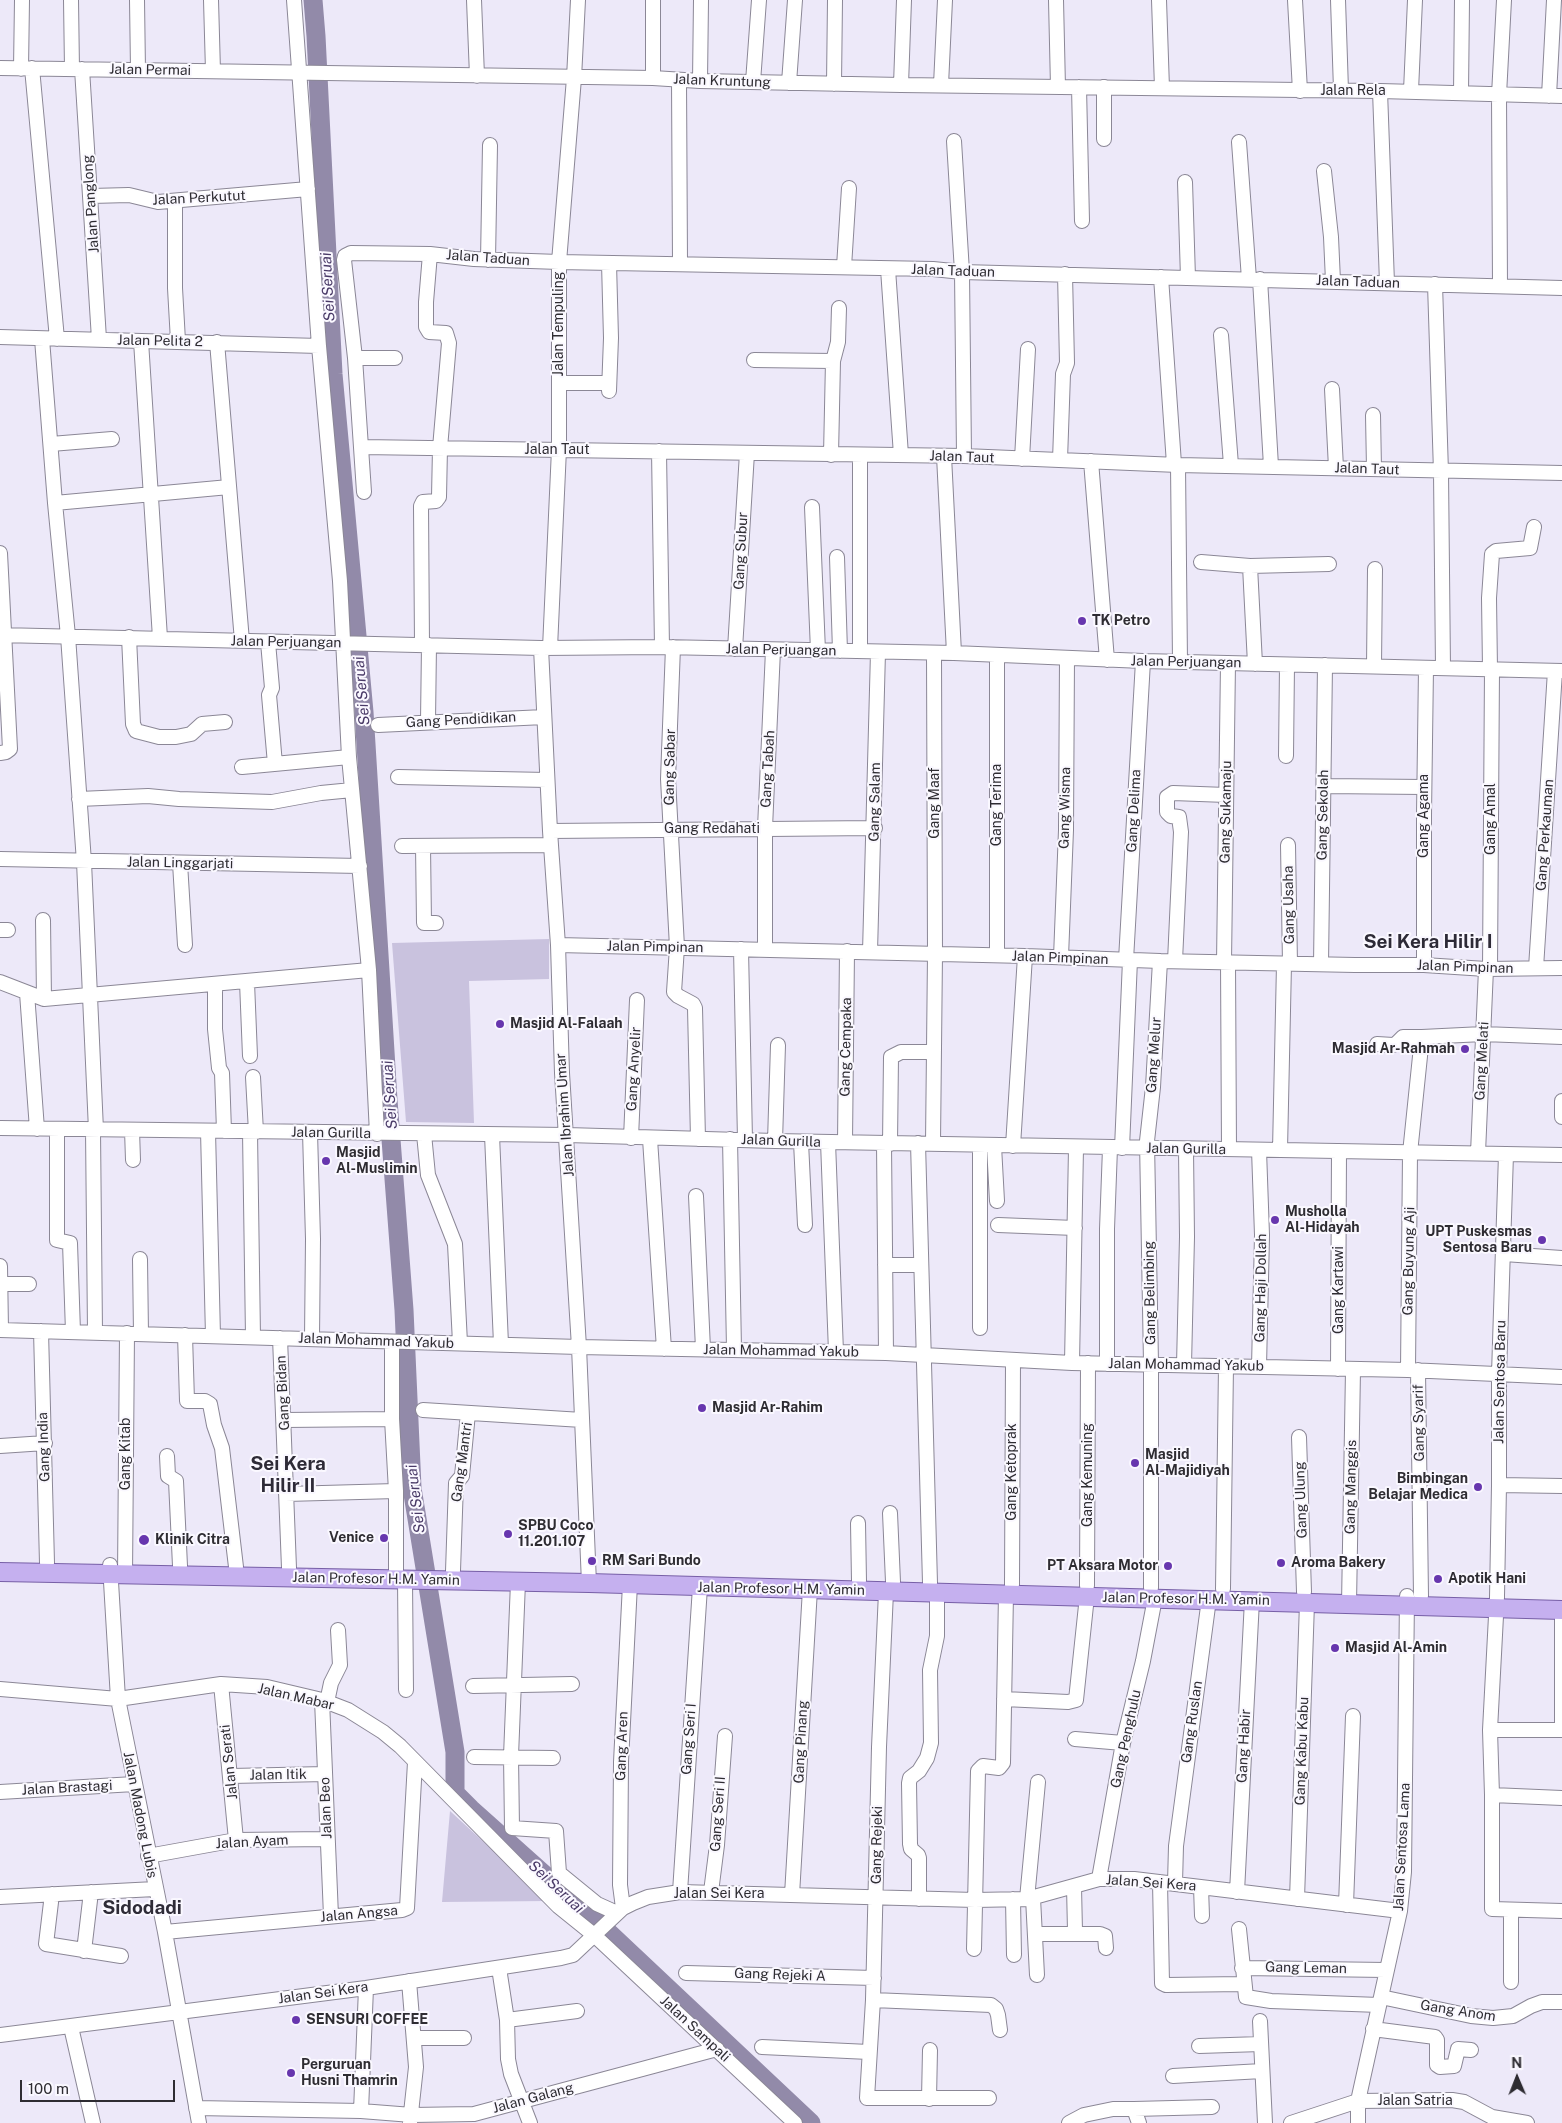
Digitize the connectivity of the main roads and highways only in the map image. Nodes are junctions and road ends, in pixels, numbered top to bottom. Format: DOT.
graph roads {
  1 [pos="0,1562"];
  2 [pos="118,1570"];
  3 [pos="0,1572"];
  4 [pos="444,1574"];
  5 [pos="408,1575"];
  6 [pos="588,1579"];
  7 [pos="730,1583"];
  8 [pos="889,1587"];
  9 [pos="1216,1594"];
  10 [pos="1306,1597"];
  11 [pos="1562,1599"];
  12 [pos="1496,1603"];
  13 [pos="1562,1610"];
  1 -- 2 [label="main road, Jalan Profesor H.M. Yamin"];
  2 -- 3 [label="main road, Jalan Profesor H.M. Yamin"];
  2 -- 5 [label="main road, Jalan Profesor H.M. Yamin"];
  2 -- 5 [label="main road, Jalan Profesor H.M. Yamin"];
  4 -- 5 [label="main road, Jalan Profesor H.M. Yamin"];
  4 -- 6 [label="main road, Jalan Profesor H.M. Yamin"];
  4 -- 6 [label="main road, Jalan Profesor H.M. Yamin"];
  6 -- 7 [label="main road, Jalan Profesor H.M. Yamin"];
  6 -- 7 [label="main road, Jalan Profesor H.M. Yamin"];
  7 -- 8 [label="main road, Jalan Profesor H.M. Yamin"];
  7 -- 8 [label="main road, Jalan Profesor H.M. Yamin"];
  8 -- 9 [label="main road, Jalan Profesor H.M. Yamin"];
  9 -- 10 [label="main road, Jalan Profesor H.M. Yamin"];
  9 -- 10 [label="main road, Jalan Profesor H.M. Yamin"];
  10 -- 12 [label="main road, Jalan Profesor H.M. Yamin"];
  11 -- 12 [label="main road, Jalan Profesor H.M. Yamin"];
  12 -- 13 [label="main road, Jalan Profesor H.M. Yamin"];
}
